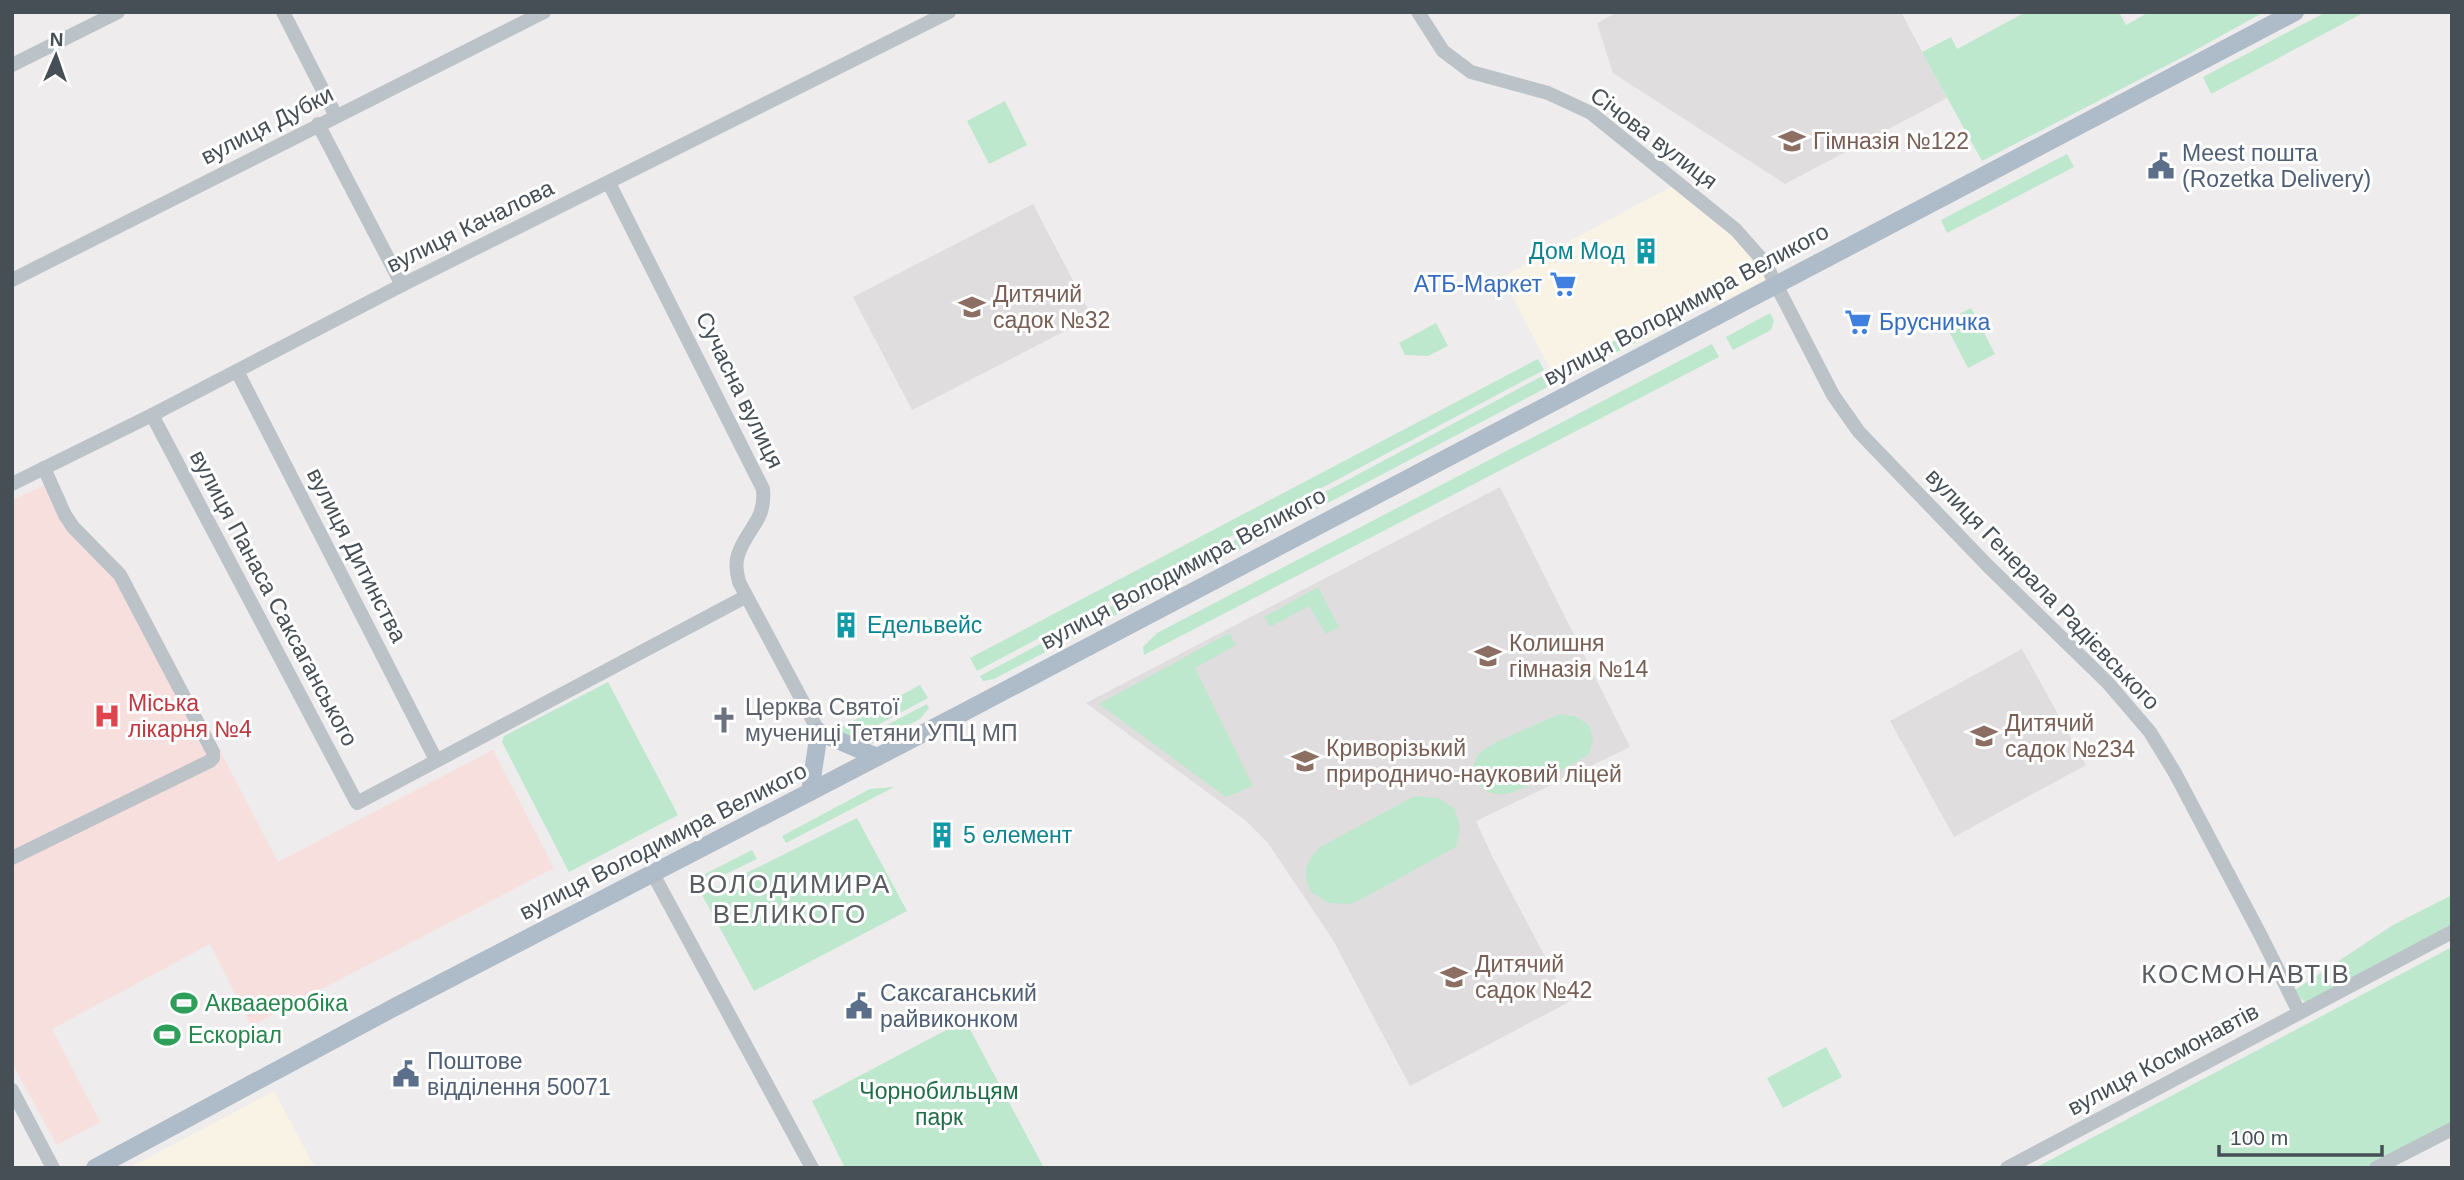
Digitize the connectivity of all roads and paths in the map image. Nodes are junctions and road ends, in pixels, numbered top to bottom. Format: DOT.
graph roads {
  1 [pos="118,12"];
  2 [pos="283,12"];
  3 [pos="544,12"];
  4 [pos="950,12"];
  5 [pos="1418,12"];
  6 [pos="2295,12"];
  7 [pos="12,65"];
  8 [pos="336,116"];
  9 [pos="318,124"];
  10 [pos="609,183"];
  11 [pos="12,280"];
  12 [pos="402,285"];
  13 [pos="1777,285"];
  14 [pos="237,371"];
  15 [pos="152,415"];
  16 [pos="44,468"];
  17 [pos="12,484"];
  18 [pos="745,597"];
  19 [pos="819,733"];
  20 [pos="877,757"];
  21 [pos="436,760"];
  22 [pos="810,792"];
  23 [pos="12,858"];
  24 [pos="653,874"];
  25 [pos="2452,932"];
  26 [pos="2299,1012"];
  27 [pos="12,1090"];
  28 [pos="2452,1129"];
  29 [pos="53,1168"];
  30 [pos="95,1168"];
  31 [pos="812,1168"];
  32 [pos="2007,1168"];
  33 [pos="2376,1168"];
  1 -- 7 [label="street"];
  2 -- 8 [label="street"];
  3 -- 8 [label="street, вулиця Дубки"];
  4 -- 10 [label="street, вулиця Качалова"];
  5 -- 13 [label="street, Січова вулиця"];
  6 -- 13 [label="main road, вулиця Володимира Великого"];
  8 -- 9 [label="street, вулиця Дубки"];
  9 -- 11 [label="street, вулиця Дубки"];
  9 -- 12 [label="street"];
  10 -- 12 [label="street, вулиця Качалова"];
  10 -- 18 [label="street, Сучасна вулиця"];
  12 -- 14 [label="street, вулиця Качалова"];
  13 -- 20 [label="main road, вулиця Володимира Великого"];
  13 -- 26 [label="street, вулиця Генерала Радієвського"];
  14 -- 15 [label="street, вулиця Качалова"];
  14 -- 21 [label="street, вулиця Дитинства"];
  15 -- 16 [label="street, вулиця Качалова"];
  15 -- 21 [label="street, вулиця Панаса Саксаганського"];
  16 -- 17 [label="street, вулиця Качалова"];
  16 -- 23 [label="street"];
  18 -- 19 [label="street, Сучасна вулиця"];
  18 -- 21 [label="street"];
  19 -- 20 [label="main road"];
  19 -- 22 [label="main road"];
  20 -- 22 [label="main road, вулиця Володимира Великого"];
  22 -- 24 [label="main road, вулиця Володимира Великого"];
  24 -- 30 [label="main road, вулиця Володимира Великого"];
  24 -- 31 [label="street"];
  25 -- 26 [label="street, вулиця Космонавтів"];
  26 -- 32 [label="street, вулиця Космонавтів"];
  27 -- 29 [label="street"];
  28 -- 33 [label="street"];
}
